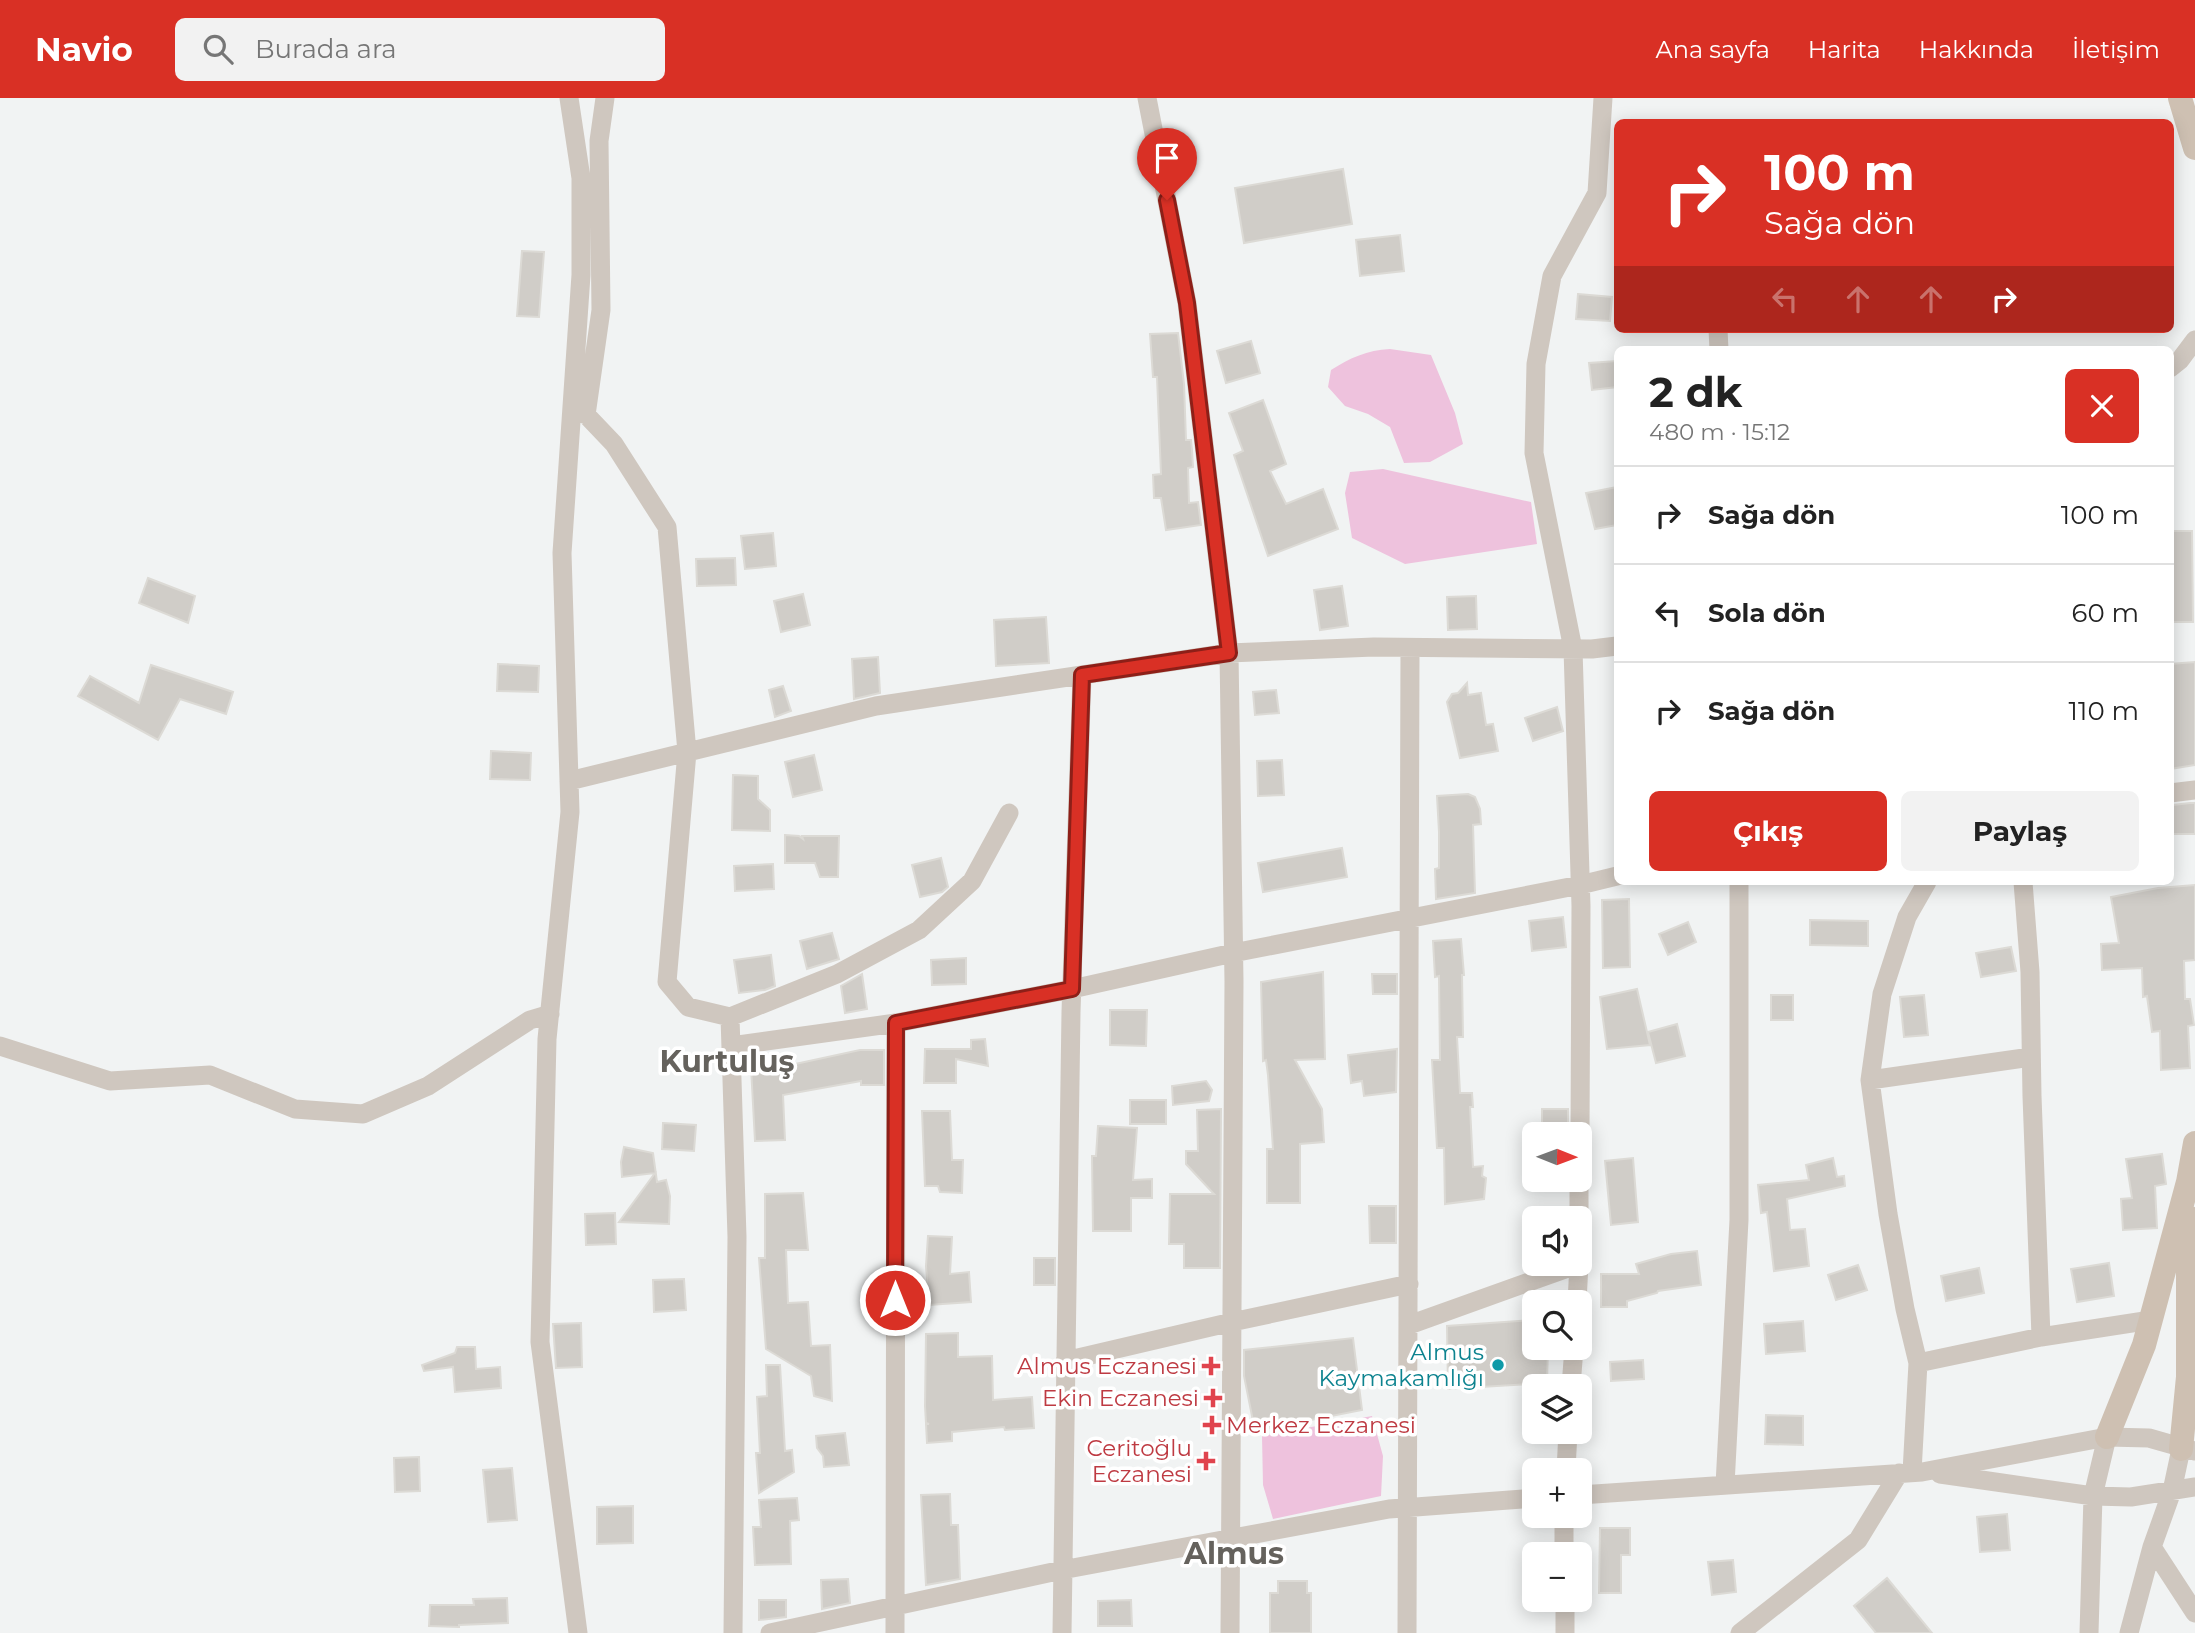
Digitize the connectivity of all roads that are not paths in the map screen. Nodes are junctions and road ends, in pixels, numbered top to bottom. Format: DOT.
graph roads {
  1 [pos="569,98"];
  2 [pos="605,98"];
  3 [pos="1147,98"];
  4 [pos="1603,98"];
  5 [pos="2180,98"];
  6 [pos="2194,139"];
  7 [pos="2195,340"];
  8 [pos="2195,360"];
  9 [pos="2174,365"];
  10 [pos="2174,378"];
  11 [pos="579,408"];
  12 [pos="1614,646"];
  13 [pos="1410,648"];
  14 [pos="1573,649"];
  15 [pos="1229,653"];
  16 [pos="1082,675"];
  17 [pos="687,752"];
  18 [pos="569,781"];
  19 [pos="2195,790"];
  20 [pos="2174,793"];
  21 [pos="1009,813"];
  22 [pos="1614,877"];
  23 [pos="1739,885"];
  24 [pos="1925,885"];
  25 [pos="2023,885"];
  26 [pos="1580,886"];
  27 [pos="1410,919"];
  28 [pos="1233,953"];
  29 [pos="1072,989"];
  30 [pos="550,1014"];
  31 [pos="730,1017"];
  32 [pos="896,1023"];
  33 [pos="0,1046"];
  34 [pos="731,1046"];
  35 [pos="2031,1057"];
  36 [pos="1870,1080"];
  37 [pos="1580,1122"];
  38 [pos="2195,1143"];
  39 [pos="2191,1183"];
  40 [pos="1409,1284"];
  41 [pos="1578,1290"];
  42 [pos="2151,1320"];
  43 [pos="1232,1322"];
  44 [pos="1409,1325"];
  45 [pos="2041,1337"];
  46 [pos="1065,1361"];
  47 [pos="1918,1363"];
  48 [pos="2107,1437"];
  49 [pos="2188,1450"];
  50 [pos="1911,1473"];
  51 [pos="1725,1485"];
  52 [pos="2195,1488"];
  53 [pos="2172,1491"];
  54 [pos="1592,1494"];
  55 [pos="2093,1496"];
  56 [pos="1522,1500"];
  57 [pos="1408,1507"];
  58 [pos="1231,1539"];
  59 [pos="2152,1547"];
  60 [pos="1062,1570"];
  61 [pos="895,1606"];
  62 [pos="1565,1612"];
  63 [pos="2195,1614"];
  64 [pos="578,1633"];
  65 [pos="733,1633"];
  66 [pos="770,1633"];
  67 [pos="895,1633"];
  68 [pos="1062,1633"];
  69 [pos="1230,1633"];
  70 [pos="1407,1633"];
  71 [pos="1565,1633"];
  72 [pos="1740,1633"];
  73 [pos="2089,1633"];
  74 [pos="2129,1633"];
  1 -- 11 [label="street"];
  2 -- 11 [label="street"];
  3 -- 15 [label="street"];
  4 -- 14 [label="street"];
  5 -- 6 [label="main road"];
  7 -- 9 [label="street"];
  8 -- 10 [label="street"];
  11 -- 17 [label="street"];
  11 -- 18 [label="street"];
  12 -- 14 [label="street"];
  13 -- 14 [label="street"];
  13 -- 15 [label="street"];
  13 -- 27 [label="street"];
  14 -- 26 [label="street"];
  15 -- 16 [label="street"];
  15 -- 28 [label="street"];
  16 -- 17 [label="street"];
  16 -- 29 [label="street"];
  17 -- 18 [label="street"];
  17 -- 31 [label="street"];
  18 -- 30 [label="street"];
  19 -- 20 [label="street"];
  21 -- 31 [label="street"];
  22 -- 26 [label="street"];
  23 -- 51 [label="street"];
  24 -- 36 [label="street"];
  25 -- 35 [label="street"];
  26 -- 27 [label="street"];
  26 -- 37 [label="street"];
  27 -- 28 [label="street"];
  27 -- 40 [label="street"];
  28 -- 29 [label="street"];
  28 -- 43 [label="street"];
  29 -- 32 [label="street"];
  29 -- 46 [label="street"];
  30 -- 33 [label="street"];
  30 -- 64 [label="street"];
  31 -- 34 [label="street"];
  32 -- 34 [label="street"];
  32 -- 61 [label="street"];
  34 -- 65 [label="street"];
  35 -- 36 [label="street"];
  35 -- 45 [label="street"];
  36 -- 47 [label="street"];
  38 -- 39 [label="main road"];
  39 -- 42 [label="main road"];
  39 -- 49 [label="main road"];
  40 -- 43 [label="street"];
  40 -- 44 [label="street"];
  41 -- 44 [label="street"];
  42 -- 45 [label="street"];
  42 -- 48 [label="main road"];
  43 -- 46 [label="street"];
  43 -- 58 [label="street"];
  44 -- 57 [label="street"];
  45 -- 47 [label="street"];
  46 -- 60 [label="street"];
  47 -- 50 [label="street"];
  48 -- 49 [label="street"];
  48 -- 50 [label="street"];
  48 -- 55 [label="street"];
  49 -- 53 [label="street"];
  50 -- 51 [label="street"];
  50 -- 55 [label="street"];
  50 -- 72 [label="street"];
  51 -- 54 [label="street"];
  52 -- 53 [label="street"];
  53 -- 55 [label="street"];
  53 -- 59 [label="street"];
  55 -- 73 [label="street"];
  56 -- 57 [label="street"];
  57 -- 58 [label="street"];
  57 -- 70 [label="street"];
  58 -- 60 [label="street"];
  58 -- 69 [label="street"];
  59 -- 63 [label="street"];
  59 -- 74 [label="street"];
  60 -- 61 [label="street"];
  60 -- 68 [label="street"];
  61 -- 66 [label="street"];
  61 -- 67 [label="street"];
  62 -- 71 [label="street"];
}
